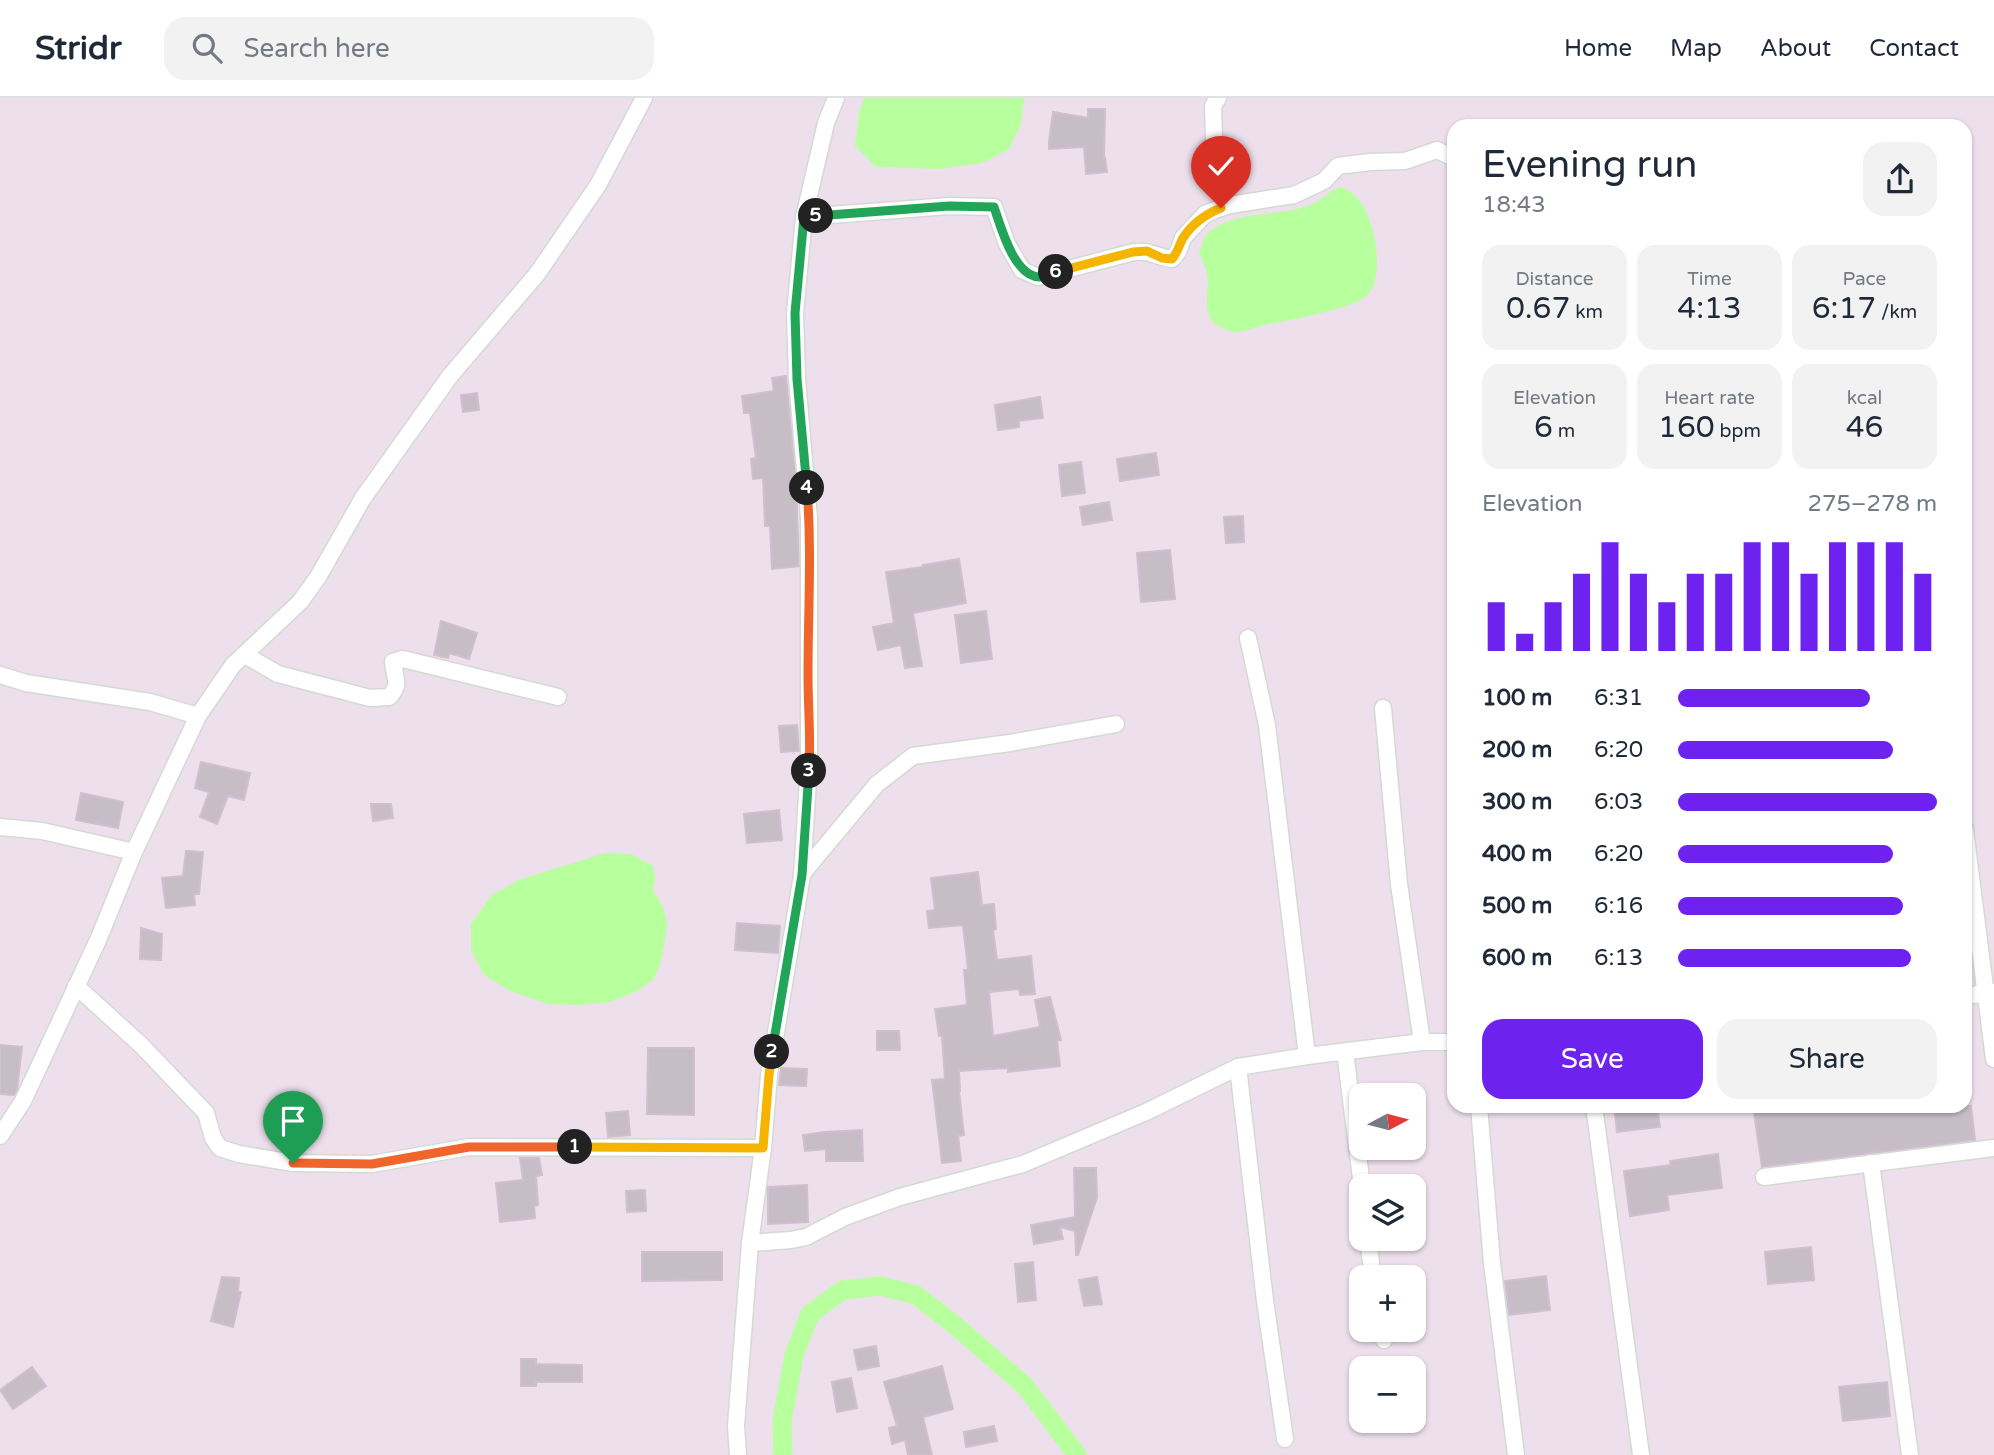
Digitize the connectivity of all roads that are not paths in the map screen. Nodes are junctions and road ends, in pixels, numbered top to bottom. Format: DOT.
graph roads {
  1 [pos="644,98"];
  2 [pos="836,98"];
  3 [pos="1218,98"];
  4 [pos="1447,155"];
  5 [pos="1221,208"];
  6 [pos="804,217"];
  7 [pos="1248,638"];
  8 [pos="245,655"];
  9 [pos="0,675"];
  10 [pos="558,697"];
  11 [pos="1383,708"];
  12 [pos="198,716"];
  13 [pos="1116,724"];
  14 [pos="0,827"];
  15 [pos="134,852"];
  16 [pos="802,875"];
  17 [pos="1972,876"];
  18 [pos="76,986"];
  19 [pos="1990,993"];
  20 [pos="1972,995"];
  21 [pos="1422,1042"];
  22 [pos="1447,1042"];
  23 [pos="1345,1052"];
  24 [pos="1307,1056"];
  25 [pos="1994,1059"];
  26 [pos="1238,1067"];
  27 [pos="1480,1113"];
  28 [pos="1595,1113"];
  29 [pos="0,1136"];
  30 [pos="763,1148"];
  31 [pos="1994,1148"];
  32 [pos="1871,1163"];
  33 [pos="1360,1174"];
  34 [pos="1764,1177"];
  35 [pos="750,1243"];
  36 [pos="1285,1438"];
  37 [pos="738,1455"];
  38 [pos="1516,1455"];
  39 [pos="1641,1455"];
  40 [pos="1910,1455"];
  1 -- 8 [label="street"];
  2 -- 6 [label="street"];
  3 -- 5 [label="street"];
  4 -- 5 [label="street"];
  5 -- 6 [label="street"];
  6 -- 16 [label="street"];
  7 -- 24 [label="street"];
  8 -- 10 [label="street"];
  8 -- 12 [label="street"];
  9 -- 12 [label="street"];
  11 -- 21 [label="street"];
  12 -- 15 [label="street"];
  13 -- 16 [label="street"];
  14 -- 15 [label="street"];
  15 -- 18 [label="street"];
  16 -- 30 [label="street"];
  17 -- 19 [label="street"];
  18 -- 29 [label="street"];
  18 -- 30 [label="street"];
  19 -- 20 [label="street"];
  19 -- 25 [label="street"];
  21 -- 22 [label="street"];
  21 -- 23 [label="street"];
  23 -- 24 [label="street"];
  23 -- 33 [label="street"];
  24 -- 26 [label="street"];
  26 -- 35 [label="street"];
  26 -- 36 [label="street"];
  27 -- 38 [label="street"];
  28 -- 39 [label="street"];
  30 -- 35 [label="street"];
  31 -- 32 [label="street"];
  32 -- 34 [label="street"];
  32 -- 40 [label="street"];
  35 -- 37 [label="street"];
}
